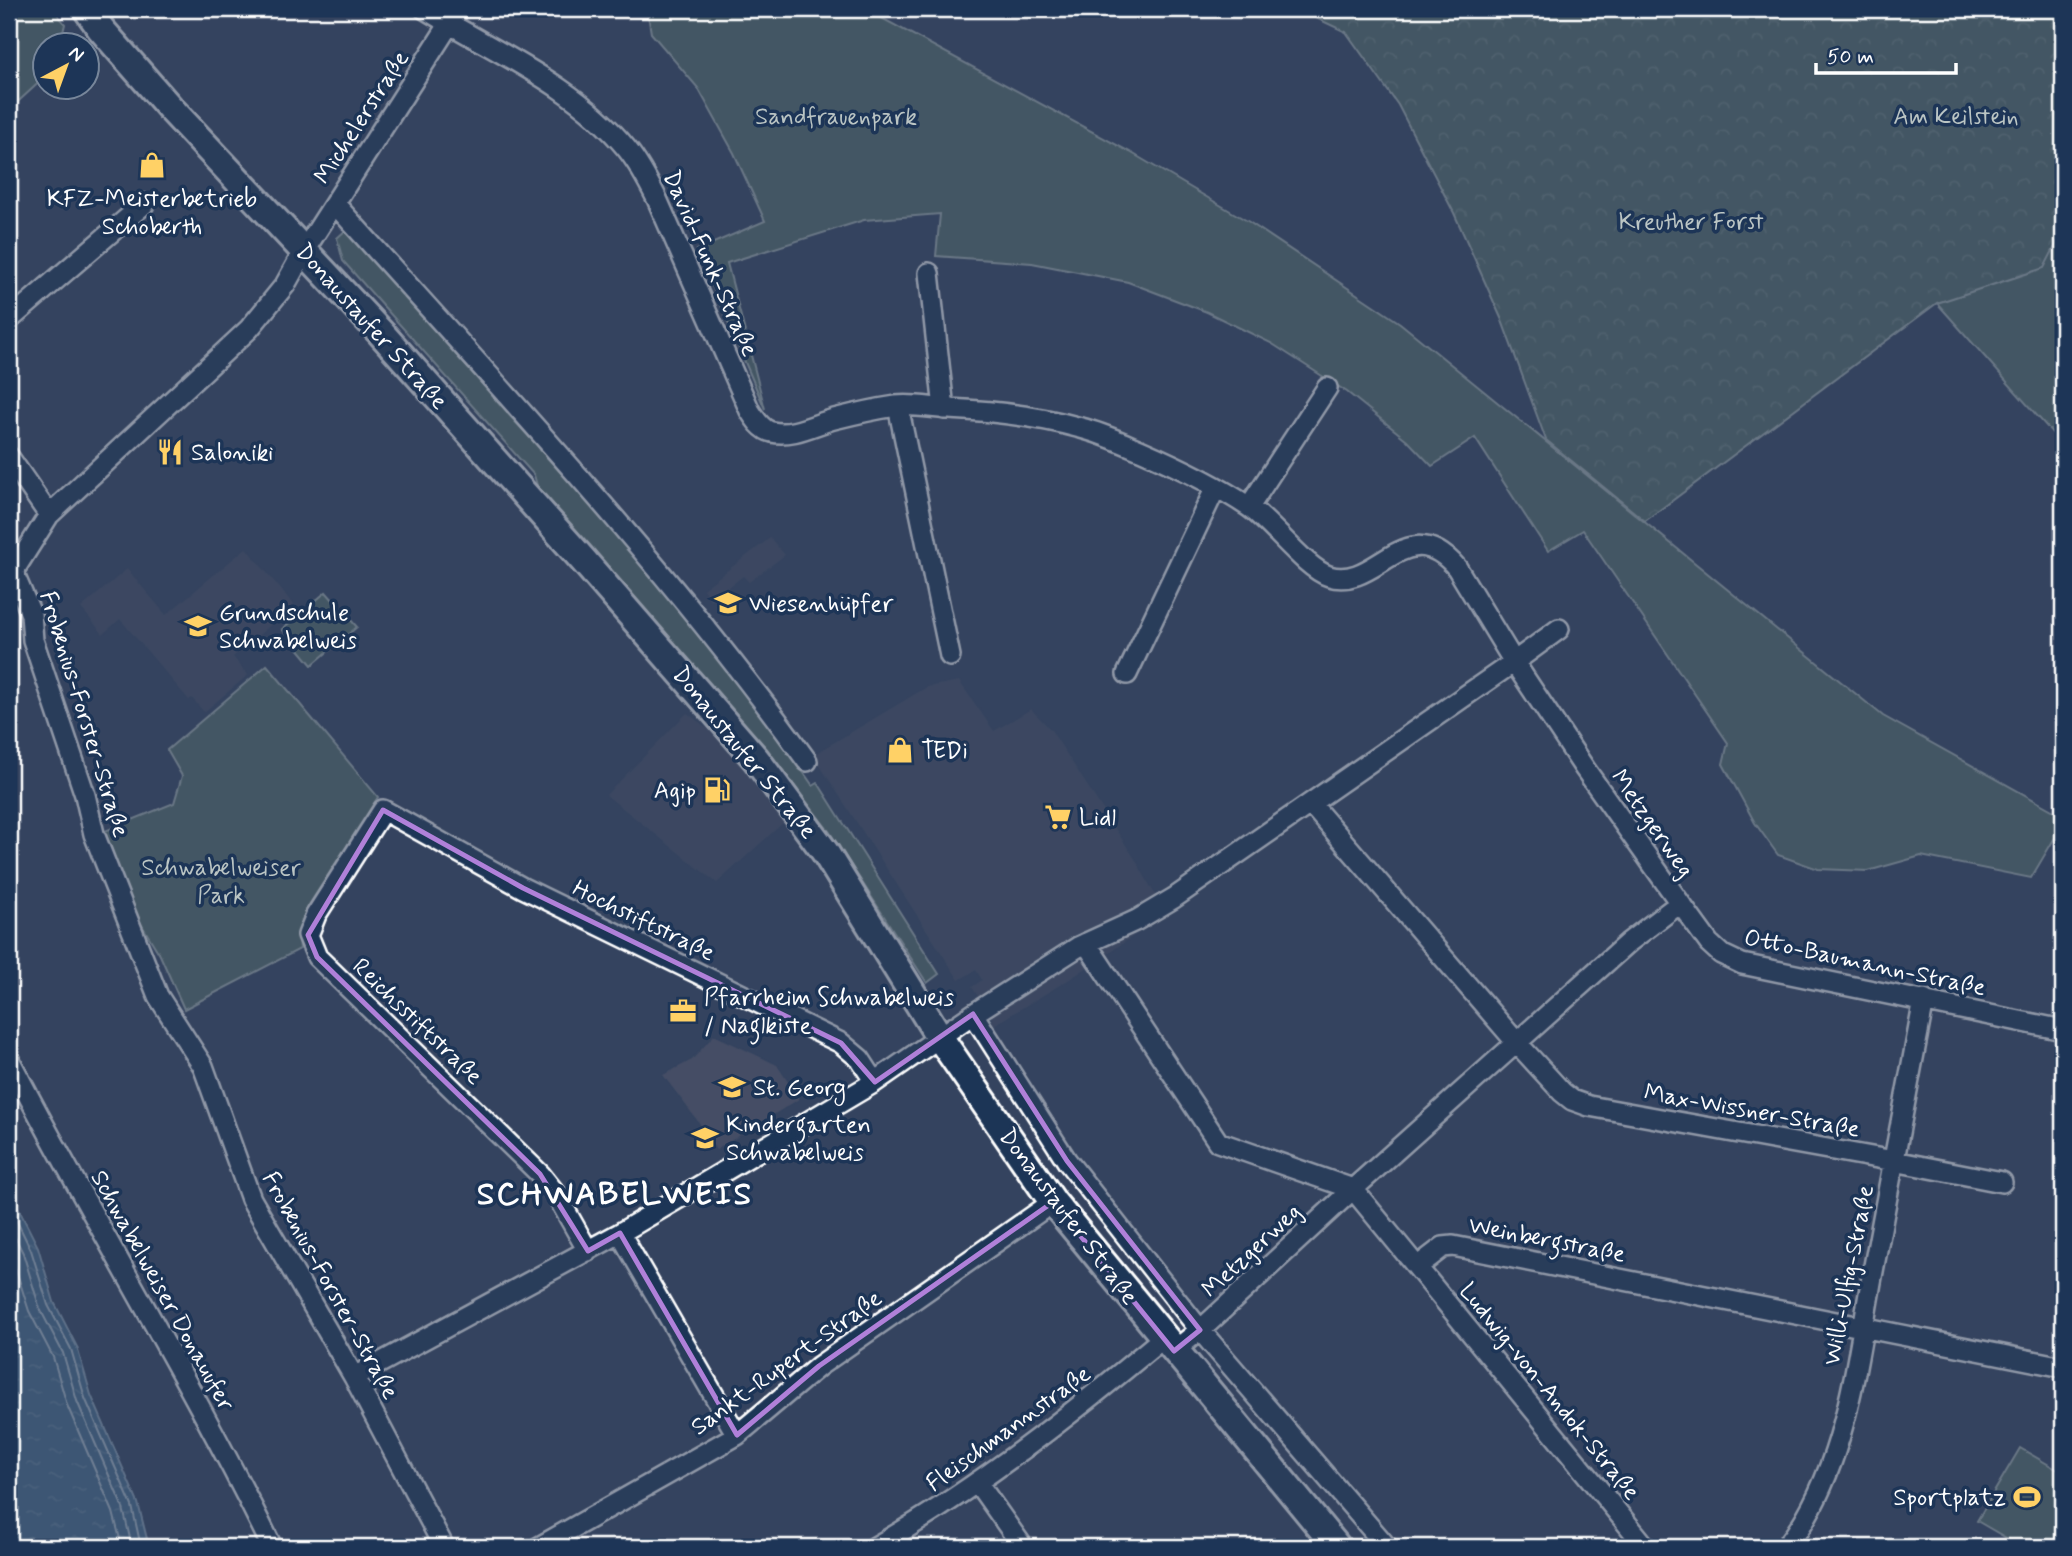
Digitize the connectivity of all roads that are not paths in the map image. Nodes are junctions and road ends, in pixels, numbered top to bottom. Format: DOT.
graph roads {
  1 [pos="87,9"];
  2 [pos="425,9"];
  3 [pos="454,16"];
  4 [pos="144,204"];
  5 [pos="335,204"];
  6 [pos="304,251"];
  7 [pos="929,273"];
  8 [pos="9,320"];
  9 [pos="1327,388"];
  10 [pos="898,406"];
  11 [pos="944,409"];
  12 [pos="9,457"];
  13 [pos="1216,487"];
  14 [pos="1249,507"];
  15 [pos="49,515"];
  16 [pos="11,573"];
  17 [pos="1559,629"];
  18 [pos="950,656"];
  19 [pos="1514,662"];
  20 [pos="1127,674"];
  21 [pos="807,761"];
  22 [pos="1311,804"];
  23 [pos="383,810"];
  24 [pos="1680,903"];
  25 [pos="1086,943"];
  26 [pos="1924,1000"];
  27 [pos="974,1014"];
  28 [pos="2063,1030"];
  29 [pos="940,1038"];
  30 [pos="1517,1043"];
  31 [pos="9,1059"];
  32 [pos="874,1082"];
  33 [pos="1894,1161"];
  34 [pos="2002,1182"];
  35 [pos="1353,1189"];
  36 [pos="1053,1202"];
  37 [pos="620,1233"];
  38 [pos="588,1251"];
  39 [pos="1417,1266"];
  40 [pos="1863,1326"];
  41 [pos="1200,1329"];
  42 [pos="1169,1345"];
  43 [pos="2063,1367"];
  44 [pos="354,1377"];
  45 [pos="737,1435"];
  46 [pos="977,1482"];
  47 [pos="272,1547"];
  48 [pos="443,1547"];
  49 [pos="539,1547"];
  50 [pos="875,1547"];
  51 [pos="1023,1547"];
  52 [pos="1337,1547"];
  53 [pos="1387,1547"];
  54 [pos="1646,1547"];
  55 [pos="1786,1547"];
  1 -- 6 [label="main road, Donaustaufer Straße"];
  2 -- 3 [label="street, David-Funk-Straße"];
  3 -- 5 [label="street, Michelerstraße"];
  3 -- 10 [label="street, David-Funk-Straße"];
  4 -- 8 [label="street"];
  5 -- 6 [label="street, Michelerstraße"];
  5 -- 21 [label="street, Donaustaufer Straße"];
  6 -- 15 [label="street, Michelerstraße"];
  6 -- 29 [label="main road, Donaustaufer Straße"];
  7 -- 11 [label="street"];
  9 -- 14 [label="street"];
  10 -- 11 [label="street, David-Funk-Straße"];
  10 -- 18 [label="street"];
  11 -- 13 [label="street, David-Funk-Straße"];
  12 -- 15 [label="street"];
  13 -- 14 [label="street, David-Funk-Straße"];
  13 -- 20 [label="street"];
  14 -- 19 [label="street, David-Funk-Straße"];
  15 -- 16 [label="street, Michelerstraße"];
  16 -- 44 [label="street, Frobenius-Forster-Straße"];
  17 -- 19 [label="street"];
  19 -- 22 [label="street"];
  19 -- 24 [label="street, Metzgerweg"];
  22 -- 25 [label="street"];
  22 -- 30 [label="street"];
  23 -- 32 [label="street, Hochstiftstraße"];
  23 -- 38 [label="street, Reichsstiftstraße"];
  24 -- 26 [label="street, Otto-Baumann-Straße"];
  24 -- 30 [label="street, Metzgerweg"];
  25 -- 27 [label="street"];
  25 -- 35 [label="street"];
  26 -- 28 [label="street, Otto-Baumann-Straße"];
  26 -- 33 [label="street, Willi-Ulfig-Straße"];
  27 -- 29 [label="street"];
  27 -- 41 [label="street, Donaustaufer Straße"];
  29 -- 32 [label="street"];
  29 -- 36 [label="main road, Donaustaufer Straße"];
  30 -- 33 [label="street, Max-Wissner-Straße"];
  30 -- 35 [label="street, Metzgerweg"];
  31 -- 47 [label="street, Schwabelweiser Donauufer"];
  32 -- 37 [label="street"];
  33 -- 34 [label="street, Max-Wissner-Straße"];
  33 -- 40 [label="street, Willi-Ulfig-Straße"];
  35 -- 39 [label="street"];
  35 -- 41 [label="street, Metzgerweg"];
  36 -- 42 [label="main road, Donaustaufer Straße"];
  36 -- 45 [label="street, Sankt-Rupert-Straße"];
  37 -- 38 [label="street"];
  37 -- 45 [label="street"];
  38 -- 44 [label="street"];
  39 -- 40 [label="street, Weinbergstraße"];
  39 -- 54 [label="street, Ludwig-von-Andok-Straße"];
  40 -- 43 [label="street, Weinbergstraße"];
  40 -- 55 [label="street, Willi-Ulfig-Straße"];
  41 -- 42 [label="street, Metzgerweg"];
  41 -- 53 [label="street, Donaustaufer Straße"];
  42 -- 46 [label="street, Fleischmannstraße"];
  42 -- 52 [label="main road, Donaustaufer Straße"];
  44 -- 48 [label="street, Frobenius-Forster-Straße"];
  45 -- 49 [label="street, Sankt-Rupert-Straße"];
  46 -- 50 [label="street, Fleischmannstraße"];
  46 -- 51 [label="street"];
}
